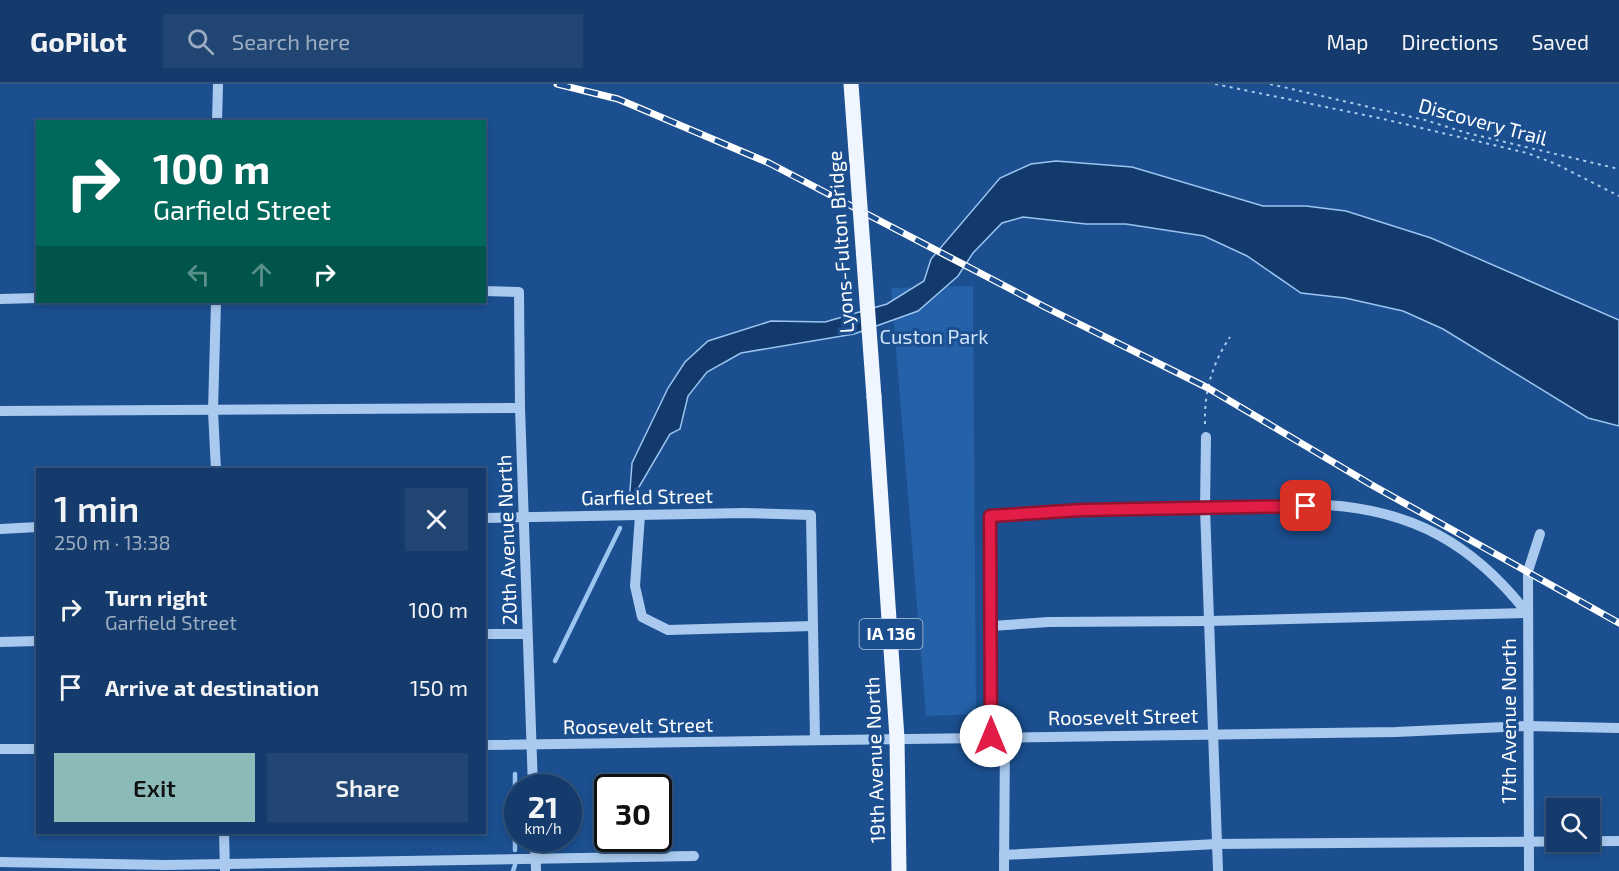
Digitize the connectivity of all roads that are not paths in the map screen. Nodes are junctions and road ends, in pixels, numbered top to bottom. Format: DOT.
graph roads {
  1 [pos="218,84"];
  2 [pos="851,84"];
  3 [pos="217,120"];
  4 [pos="486,291"];
  5 [pos="36,298"];
  6 [pos="0,299"];
  7 [pos="216,303"];
  8 [pos="874,397"];
  9 [pos="520,408"];
  10 [pos="0,411"];
  11 [pos="213,411"];
  12 [pos="1206,437"];
  13 [pos="216,468"];
  14 [pos="1205,508"];
  15 [pos="640,515"];
  16 [pos="526,517"];
  17 [pos="486,518"];
  18 [pos="36,527"];
  19 [pos="0,529"];
  20 [pos="1540,534"];
  21 [pos="1527,613"];
  22 [pos="1209,621"];
  23 [pos="812,626"];
  24 [pos="991,626"];
  25 [pos="486,634"];
  26 [pos="527,634"];
  27 [pos="36,641"];
  28 [pos="0,642"];
  29 [pos="1527,726"];
  30 [pos="1619,728"];
  31 [pos="1213,733"];
  32 [pos="991,736"];
  33 [pos="1005,737"];
  34 [pos="897,738"];
  35 [pos="814,739"];
  36 [pos="486,745"];
  37 [pos="532,745"];
  38 [pos="0,749"];
  39 [pos="36,749"];
  40 [pos="533,774"];
  41 [pos="224,834"];
  42 [pos="1619,842"];
  43 [pos="1528,843"];
  44 [pos="1217,844"];
  45 [pos="536,852"];
  46 [pos="1004,855"];
  47 [pos="694,856"];
  48 [pos="536,857"];
  49 [pos="0,862"];
  50 [pos="225,867"];
  51 [pos="536,871"];
  52 [pos="899,871"];
  53 [pos="1004,871"];
  54 [pos="1218,871"];
  55 [pos="1529,871"];
  1 -- 3 [label="street"];
  2 -- 8 [label="main road, Lyons-Fulton Bridge / IA 136, bridge"];
  4 -- 9 [label="street, 20th Avenue North"];
  5 -- 6 [label="street"];
  7 -- 11 [label="street"];
  8 -- 34 [label="main road, 19th Avenue North / IA 136"];
  9 -- 11 [label="street"];
  9 -- 16 [label="street, 20th Avenue North"];
  10 -- 11 [label="street"];
  11 -- 13 [label="street"];
  12 -- 14 [label="street"];
  14 -- 21 [label="street"];
  14 -- 22 [label="street"];
  14 -- 24 [label="street"];
  15 -- 16 [label="street, Garfield Street"];
  15 -- 23 [label="street"];
  15 -- 23 [label="street, Garfield Street"];
  16 -- 17 [label="street, Garfield Street"];
  16 -- 26 [label="street, 20th Avenue North"];
  18 -- 19 [label="street"];
  20 -- 21 [label="street, 17th Avenue North"];
  21 -- 22 [label="street"];
  21 -- 29 [label="street, 17th Avenue North"];
  22 -- 24 [label="street"];
  22 -- 31 [label="street"];
  23 -- 35 [label="street"];
  24 -- 32 [label="street"];
  25 -- 26 [label="street"];
  26 -- 37 [label="street, 20th Avenue North"];
  27 -- 28 [label="street"];
  29 -- 30 [label="street, Roosevelt Street"];
  29 -- 31 [label="street, Roosevelt Street"];
  29 -- 43 [label="street, 17th Avenue North"];
  31 -- 33 [label="street, Roosevelt Street"];
  31 -- 44 [label="street"];
  32 -- 33 [label="street, Roosevelt Street"];
  32 -- 34 [label="street, Roosevelt Street"];
  33 -- 46 [label="street"];
  34 -- 35 [label="street, Roosevelt Street"];
  34 -- 52 [label="main road, 19th Avenue North / IA 136"];
  35 -- 37 [label="street, Roosevelt Street"];
  36 -- 37 [label="street, Roosevelt Street"];
  37 -- 40 [label="street, 20th Avenue North"];
  38 -- 39 [label="street"];
  41 -- 50 [label="street"];
  42 -- 43 [label="street"];
  43 -- 44 [label="street"];
  43 -- 55 [label="street, 17th Avenue North"];
  44 -- 46 [label="street"];
  44 -- 54 [label="street"];
  45 -- 48 [label="street"];
  46 -- 53 [label="street"];
  47 -- 48 [label="street"];
  48 -- 50 [label="street"];
  48 -- 51 [label="street"];
  49 -- 50 [label="street"];
}
